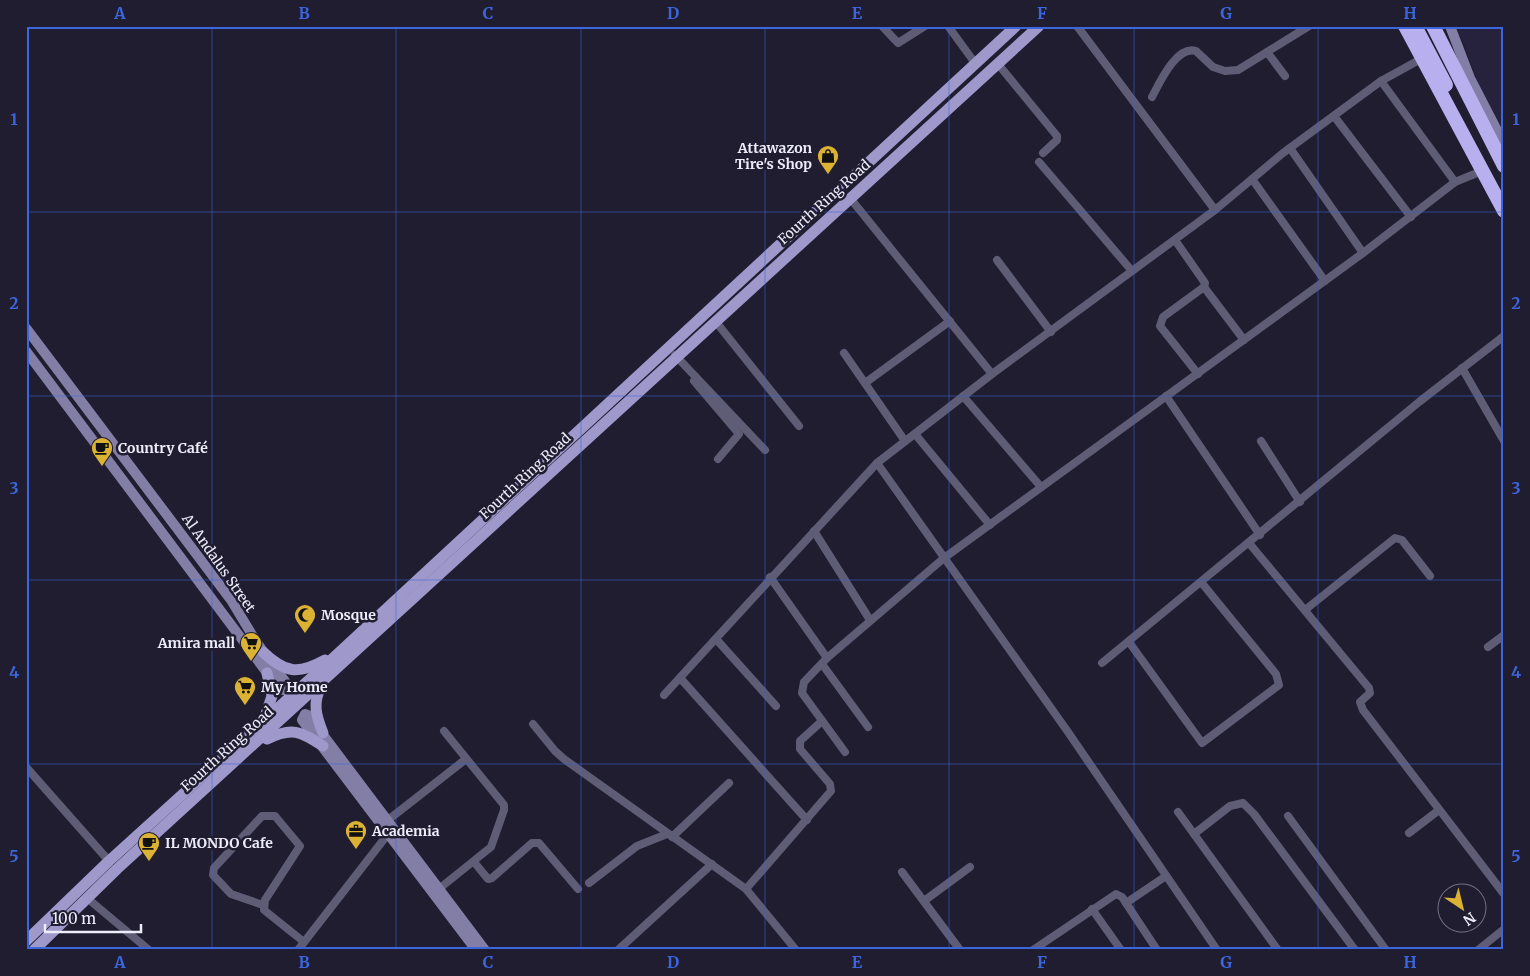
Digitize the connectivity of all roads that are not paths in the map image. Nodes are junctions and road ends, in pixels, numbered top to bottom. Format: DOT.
graph roads {
  1 [pos="882,26"];
  2 [pos="924,26"];
  3 [pos="948,26"];
  4 [pos="1016,26"];
  5 [pos="1039,26"];
  6 [pos="1077,26"];
  7 [pos="1309,26"];
  8 [pos="1404,26"];
  9 [pos="1416,26"];
  10 [pos="1433,26"];
  11 [pos="1450,26"];
  12 [pos="1267,52"];
  13 [pos="1421,59"];
  14 [pos="975,63"];
  15 [pos="998,64"];
  16 [pos="1285,76"];
  17 [pos="1381,82"];
  18 [pos="1152,97"];
  19 [pos="1334,116"];
  20 [pos="1504,144"];
  21 [pos="1290,148"];
  22 [pos="1043,153"];
  23 [pos="1039,162"];
  24 [pos="1504,166"];
  25 [pos="1482,171"];
  26 [pos="1252,179"];
  27 [pos="1455,182"];
  28 [pos="1504,196"];
  29 [pos="850,198"];
  30 [pos="1215,210"];
  31 [pos="1504,210"];
  32 [pos="810,216"];
  33 [pos="1411,217"];
  34 [pos="818,227"];
  35 [pos="1175,240"];
  36 [pos="1363,253"];
  37 [pos="997,260"];
  38 [pos="1132,271"];
  39 [pos="1325,281"];
  40 [pos="1204,286"];
  41 [pos="950,321"];
  42 [pos="716,322"];
  43 [pos="26,328"];
  44 [pos="1051,332"];
  45 [pos="1504,336"];
  46 [pos="1244,340"];
  47 [pos="669,347"];
  48 [pos="26,351"];
  49 [pos="844,353"];
  50 [pos="675,359"];
  51 [pos="1462,368"];
  52 [pos="992,374"];
  53 [pos="1198,374"];
  54 [pos="865,383"];
  55 [pos="964,396"];
  56 [pos="1166,396"];
  57 [pos="799,426"];
  58 [pos="915,434"];
  59 [pos="906,441"];
  60 [pos="1261,441"];
  61 [pos="1504,441"];
  62 [pos="765,450"];
  63 [pos="718,459"];
  64 [pos="878,463"];
  65 [pos="1041,487"];
  66 [pos="1300,502"];
  67 [pos="990,525"];
  68 [pos="814,530"];
  69 [pos="1260,534"];
  70 [pos="1249,543"];
  71 [pos="196,553"];
  72 [pos="944,558"];
  73 [pos="184,562"];
  74 [pos="1430,576"];
  75 [pos="770,577"];
  76 [pos="1200,582"];
  77 [pos="1305,610"];
  78 [pos="870,620"];
  79 [pos="1504,635"];
  80 [pos="716,639"];
  81 [pos="1129,642"];
  82 [pos="1488,648"];
  83 [pos="344,649"];
  84 [pos="263,652"];
  85 [pos="824,661"];
  86 [pos="1102,663"];
  87 [pos="267,673"];
  88 [pos="326,679"];
  89 [pos="681,679"];
  90 [pos="664,695"];
  91 [pos="776,706"];
  92 [pos="264,719"];
  93 [pos="822,721"];
  94 [pos="533,724"];
  95 [pos="868,726"];
  96 [pos="444,731"];
  97 [pos="322,734"];
  98 [pos="256,744"];
  99 [pos="323,746"];
  100 [pos="845,752"];
  101 [pos="466,759"];
  102 [pos="26,767"];
  103 [pos="729,783"];
  104 [pos="1439,810"];
  105 [pos="1178,812"];
  106 [pos="1288,816"];
  107 [pos="388,820"];
  108 [pos="807,820"];
  109 [pos="1409,833"];
  110 [pos="388,834"];
  111 [pos="1194,834"];
  112 [pos="670,835"];
  113 [pos="109,861"];
  114 [pos="474,862"];
  115 [pos="712,864"];
  116 [pos="970,868"];
  117 [pos="902,872"];
  118 [pos="424,874"];
  119 [pos="1166,876"];
  120 [pos="588,883"];
  121 [pos="440,888"];
  122 [pos="578,889"];
  123 [pos="746,889"];
  124 [pos="1504,894"];
  125 [pos="87,898"];
  126 [pos="924,901"];
  127 [pos="1126,903"];
  128 [pos="263,905"];
  129 [pos="1092,908"];
  130 [pos="1503,933"];
  131 [pos="26,941"];
  132 [pos="304,942"];
  133 [pos="34,950"];
  134 [pos="149,950"];
  135 [pos="298,950"];
  136 [pos="476,950"];
  137 [pos="485,950"];
  138 [pos="618,950"];
  139 [pos="796,950"];
  140 [pos="960,950"];
  141 [pos="1033,950"];
  142 [pos="1120,950"];
  143 [pos="1157,950"];
  144 [pos="1217,950"];
  145 [pos="1278,950"];
  146 [pos="1355,950"];
  147 [pos="1386,950"];
  148 [pos="1478,950"];
  1 -- 2 [label="street"];
  3 -- 14 [label="street"];
  4 -- 14 [label="main road, Fourth Ring Road"];
  5 -- 15 [label="main road, Fourth Ring Road"];
  6 -- 30 [label="street"];
  7 -- 12 [label="street"];
  8 -- 13 [label="highway"];
  9 -- 28 [label="highway"];
  10 -- 24 [label="highway"];
  11 -- 20 [label="main road"];
  12 -- 16 [label="street"];
  12 -- 18 [label="street"];
  13 -- 17 [label="street"];
  13 -- 25 [label="highway"];
  14 -- 32 [label="main road, Fourth Ring Road"];
  15 -- 22 [label="street"];
  15 -- 29 [label="main road, Fourth Ring Road"];
  17 -- 19 [label="street"];
  17 -- 27 [label="street"];
  19 -- 21 [label="street"];
  19 -- 33 [label="street"];
  21 -- 26 [label="street"];
  21 -- 36 [label="street"];
  23 -- 38 [label="street"];
  25 -- 27 [label="street"];
  25 -- 31 [label="highway"];
  26 -- 30 [label="street"];
  26 -- 39 [label="street"];
  27 -- 33 [label="street"];
  29 -- 34 [label="main road, Fourth Ring Road"];
  29 -- 41 [label="street"];
  30 -- 35 [label="street"];
  32 -- 34 [label="main road"];
  32 -- 47 [label="main road, Fourth Ring Road"];
  33 -- 36 [label="street"];
  34 -- 42 [label="main road, Fourth Ring Road"];
  35 -- 38 [label="street"];
  35 -- 40 [label="street"];
  36 -- 39 [label="street"];
  37 -- 44 [label="street"];
  38 -- 44 [label="street"];
  39 -- 46 [label="street"];
  40 -- 46 [label="street"];
  40 -- 53 [label="street"];
  41 -- 52 [label="street"];
  41 -- 54 [label="street"];
  42 -- 50 [label="main road, Fourth Ring Road"];
  42 -- 57 [label="street"];
  43 -- 71 [label="main road, Al Andalus Street"];
  44 -- 52 [label="street"];
  45 -- 51 [label="street"];
  46 -- 53 [label="street"];
  47 -- 50 [label="street"];
  47 -- 83 [label="main road, Fourth Ring Road"];
  48 -- 73 [label="main road, Al Andalus Street"];
  49 -- 54 [label="street"];
  50 -- 62 [label="street"];
  50 -- 63 [label="street"];
  50 -- 88 [label="main road, Fourth Ring Road"];
  51 -- 61 [label="street"];
  51 -- 66 [label="street"];
  52 -- 55 [label="street"];
  53 -- 56 [label="street"];
  54 -- 59 [label="street"];
  55 -- 58 [label="street"];
  55 -- 65 [label="street"];
  56 -- 65 [label="street"];
  56 -- 69 [label="street"];
  58 -- 59 [label="street"];
  58 -- 67 [label="street"];
  59 -- 64 [label="street"];
  60 -- 66 [label="street"];
  64 -- 68 [label="street"];
  64 -- 72 [label="street"];
  65 -- 67 [label="street"];
  66 -- 69 [label="street"];
  67 -- 72 [label="street"];
  68 -- 75 [label="street"];
  68 -- 78 [label="street"];
  69 -- 70 [label="street"];
  70 -- 76 [label="street"];
  70 -- 77 [label="street"];
  71 -- 73 [label="main road"];
  71 -- 84 [label="main road, Al Andalus Street"];
  72 -- 78 [label="street"];
  72 -- 119 [label="street"];
  73 -- 87 [label="main road, Al Andalus Street"];
  74 -- 77 [label="street"];
  75 -- 80 [label="street"];
  75 -- 85 [label="street"];
  76 -- 81 [label="street"];
  76 -- 81 [label="street"];
  77 -- 104 [label="street"];
  78 -- 85 [label="street"];
  79 -- 82 [label="street"];
  80 -- 89 [label="street"];
  80 -- 91 [label="street"];
  81 -- 86 [label="street"];
  83 -- 84 [label="main road"];
  83 -- 92 [label="main road, Fourth Ring Road"];
  84 -- 87 [label="main road, Al Andalus Street"];
  85 -- 93 [label="street"];
  85 -- 95 [label="street"];
  87 -- 92 [label="main road"];
  88 -- 97 [label="main road"];
  88 -- 98 [label="main road, Fourth Ring Road"];
  89 -- 90 [label="street"];
  89 -- 108 [label="street"];
  92 -- 113 [label="main road, Fourth Ring Road"];
  93 -- 100 [label="street"];
  93 -- 108 [label="street"];
  94 -- 112 [label="street"];
  96 -- 101 [label="street"];
  97 -- 99 [label="main road"];
  97 -- 107 [label="main road"];
  98 -- 99 [label="main road"];
  98 -- 125 [label="main road, Fourth Ring Road"];
  99 -- 110 [label="main road"];
  101 -- 107 [label="street"];
  101 -- 114 [label="street"];
  102 -- 113 [label="street"];
  103 -- 112 [label="street"];
  104 -- 109 [label="street"];
  104 -- 124 [label="street"];
  105 -- 111 [label="street"];
  106 -- 147 [label="street"];
  107 -- 118 [label="main road"];
  108 -- 123 [label="street"];
  110 -- 118 [label="main road"];
  110 -- 132 [label="street"];
  111 -- 145 [label="street"];
  111 -- 146 [label="street"];
  112 -- 115 [label="street"];
  112 -- 120 [label="street"];
  113 -- 131 [label="main road, Fourth Ring Road"];
  114 -- 121 [label="street"];
  114 -- 122 [label="street"];
  115 -- 123 [label="street"];
  115 -- 138 [label="street"];
  116 -- 126 [label="street"];
  117 -- 126 [label="street"];
  118 -- 121 [label="main road"];
  118 -- 136 [label="main road"];
  119 -- 127 [label="street"];
  119 -- 144 [label="street"];
  121 -- 137 [label="main road"];
  123 -- 139 [label="street"];
  125 -- 133 [label="main road, Fourth Ring Road"];
  125 -- 134 [label="street"];
  126 -- 140 [label="street"];
  127 -- 129 [label="street"];
  127 -- 143 [label="street"];
  128 -- 128 [label="street"];
  128 -- 132 [label="street"];
  129 -- 141 [label="street"];
  129 -- 142 [label="street"];
  130 -- 148 [label="street"];
  132 -- 135 [label="street"];
}
